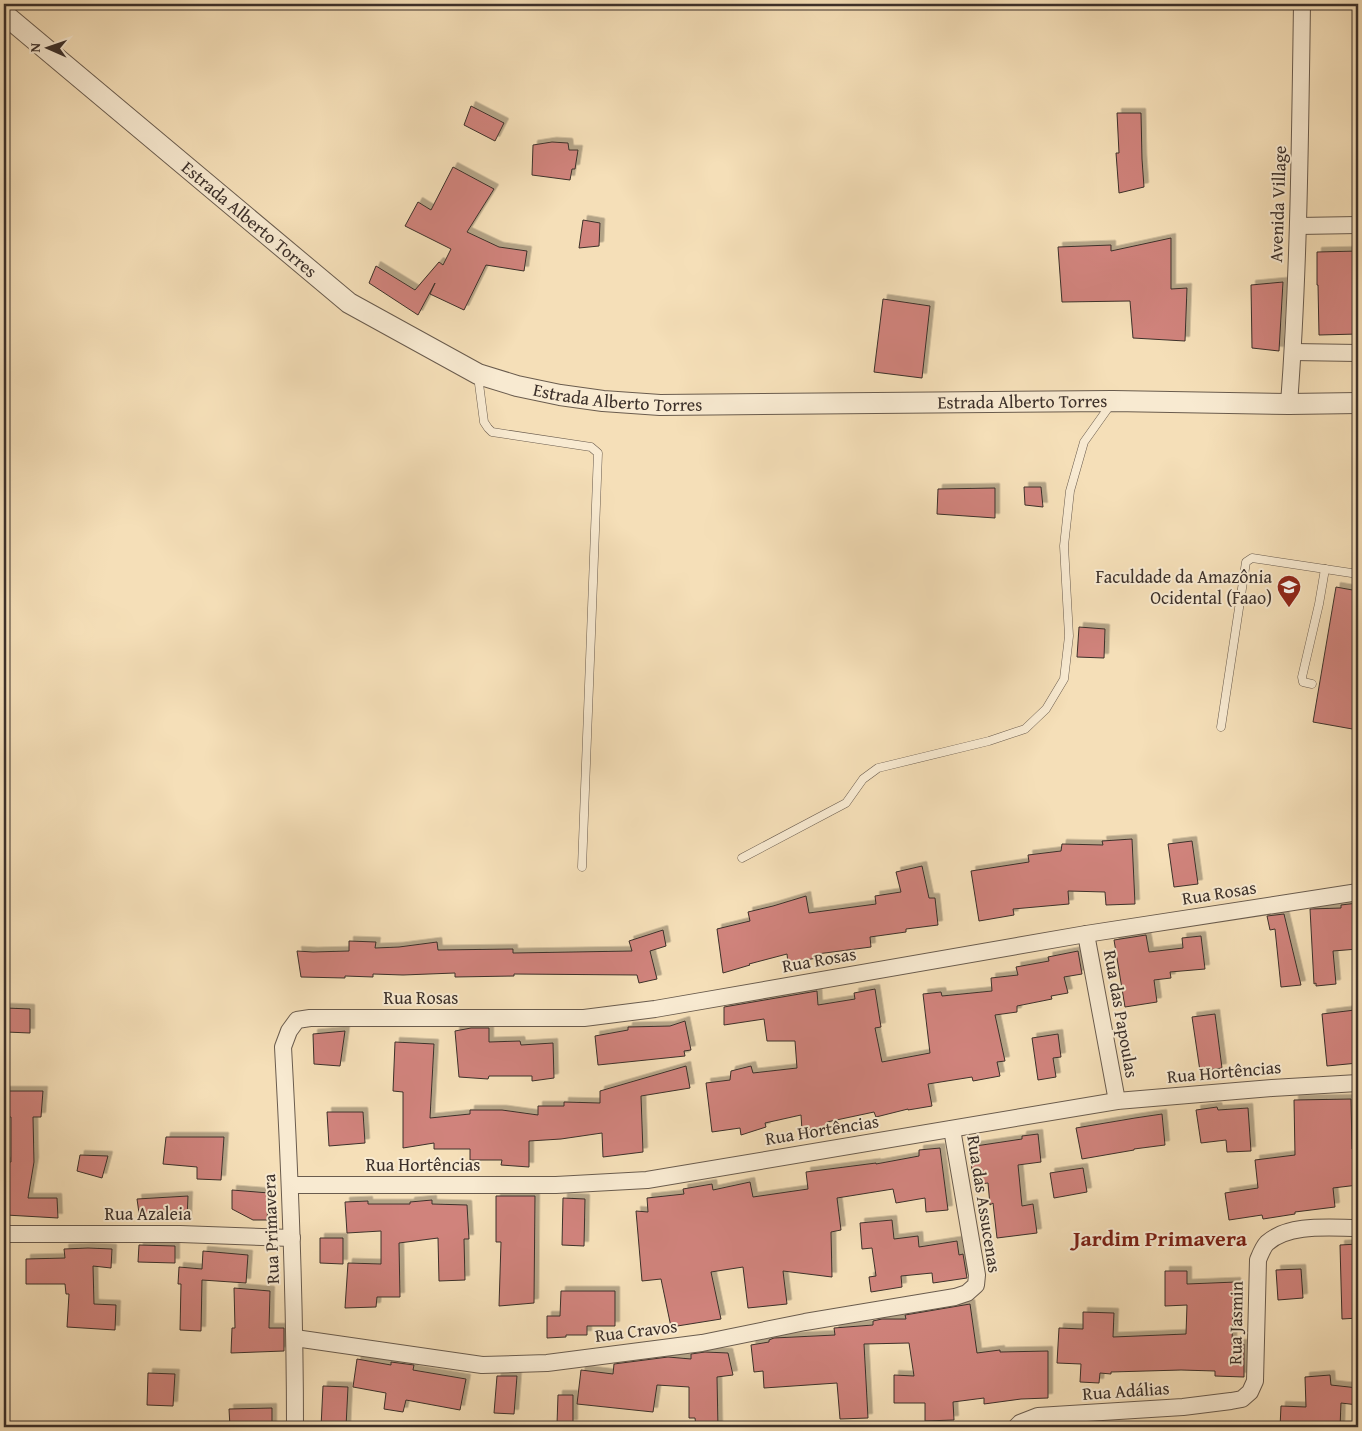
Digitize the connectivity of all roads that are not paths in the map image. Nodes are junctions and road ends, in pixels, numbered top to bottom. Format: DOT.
graph roads {
  1 [pos="1302,4"];
  2 [pos="4,14"];
  3 [pos="1358,225"];
  4 [pos="1298,226"];
  5 [pos="1292,352"];
  6 [pos="1358,353"];
  7 [pos="478,374"];
  8 [pos="1113,401"];
  9 [pos="1358,403"];
  10 [pos="1288,404"];
  11 [pos="1325,569"];
  12 [pos="1358,574"];
  13 [pos="1312,684"];
  14 [pos="1221,727"];
  15 [pos="742,858"];
  16 [pos="582,867"];
  17 [pos="1358,892"];
  18 [pos="1086,934"];
  19 [pos="289,1032"];
  20 [pos="1358,1083"];
  21 [pos="1117,1101"];
  22 [pos="952,1129"];
  23 [pos="290,1185"];
  24 [pos="1358,1228"];
  25 [pos="4,1234"];
  26 [pos="292,1238"];
  27 [pos="976,1285"];
  28 [pos="295,1338"];
  29 [pos="1242,1399"];
  30 [pos="295,1427"];
  31 [pos="1016,1427"];
  1 -- 4 [label="street, Avenida Village"];
  2 -- 7 [label="street, Estrada Alberto Torres"];
  3 -- 4 [label="street"];
  4 -- 5 [label="street, Avenida Village"];
  5 -- 6 [label="street"];
  5 -- 10 [label="street, Avenida Village"];
  7 -- 8 [label="street, Estrada Alberto Torres"];
  7 -- 16 [label="lane"];
  8 -- 10 [label="street, Estrada Alberto Torres"];
  8 -- 15 [label="lane"];
  9 -- 10 [label="street, Estrada Alberto Torres"];
  11 -- 12 [label="lane"];
  11 -- 13 [label="lane"];
  11 -- 14 [label="lane"];
  17 -- 18 [label="street, Rua Rosas"];
  18 -- 19 [label="street, Rua Rosas"];
  18 -- 21 [label="street, Rua das Papoulas"];
  19 -- 23 [label="street, Rua Primavera"];
  20 -- 21 [label="street, Rua Hortências"];
  21 -- 22 [label="street, Rua Hortências"];
  22 -- 23 [label="street, Rua Hortências"];
  22 -- 27 [label="street, Rua das Assucenas"];
  23 -- 26 [label="street, Rua Primavera"];
  24 -- 29 [label="street, Rua Jasmin"];
  25 -- 26 [label="street, Rua Azaleia"];
  26 -- 28 [label="street, Rua Primavera"];
  27 -- 28 [label="street, Rua Cravos"];
  28 -- 30 [label="street, Rua Primavera"];
  29 -- 31 [label="street, Rua Adálias"];
}
